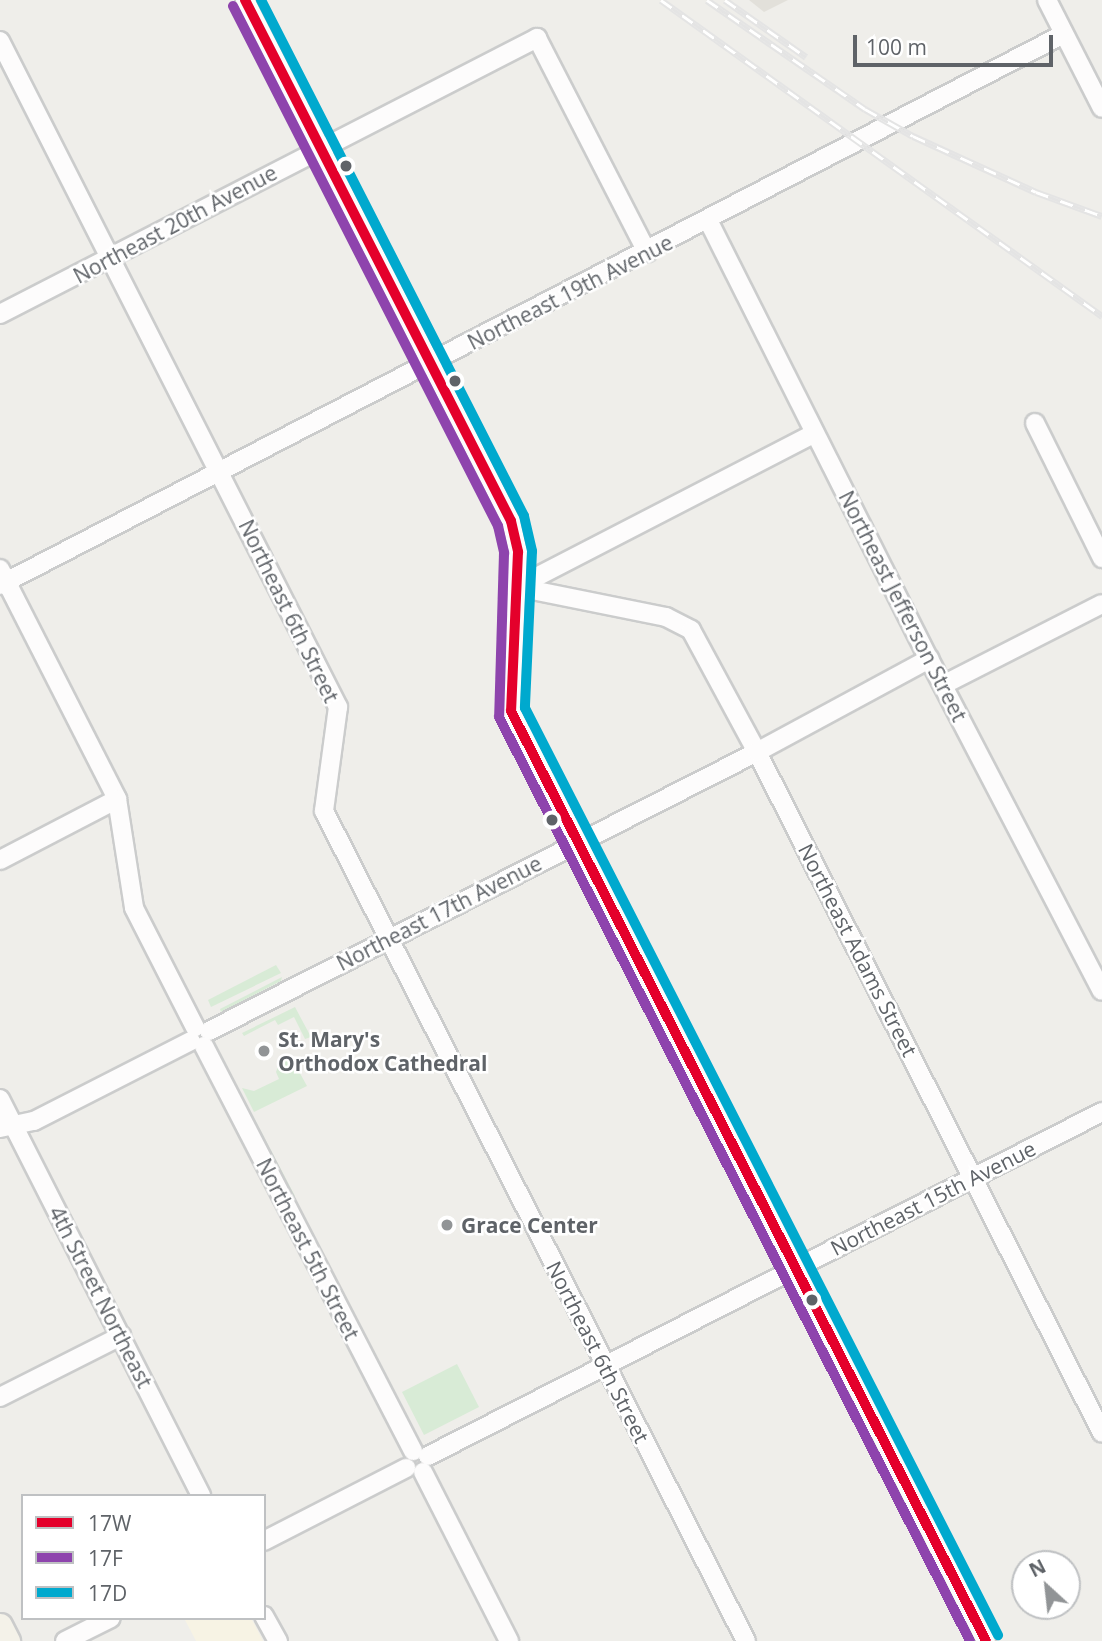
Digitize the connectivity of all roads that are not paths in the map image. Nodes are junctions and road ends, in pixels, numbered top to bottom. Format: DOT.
graph roads {
  1 [pos="246,0"];
  2 [pos="1047,0"];
  3 [pos="1064,34"];
  4 [pos="0,41"];
  5 [pos="1102,108"];
  6 [pos="321,147"];
  7 [pos="708,220"];
  8 [pos="648,252"];
  9 [pos="111,258"];
  10 [pos="0,314"];
  11 [pos="432,363"];
  12 [pos="1035,423"];
  13 [pos="815,433"];
  14 [pos="220,473"];
  15 [pos="1102,558"];
  16 [pos="2,578"];
  17 [pos="517,587"];
  18 [pos="1102,604"];
  19 [pos="929,659"];
  20 [pos="943,685"];
  21 [pos="757,752"];
  22 [pos="117,799"];
  23 [pos="578,843"];
  24 [pos="0,860"];
  25 [pos="389,939"];
  26 [pos="1102,991"];
  27 [pos="200,1036"];
  28 [pos="0,1099"];
  29 [pos="1102,1112"];
  30 [pos="6,1126"];
  31 [pos="974,1178"];
  32 [pos="794,1269"];
  33 [pos="121,1336"];
  34 [pos="606,1366"];
  35 [pos="0,1397"];
  36 [pos="1102,1433"];
  37 [pos="417,1462"];
  38 [pos="200,1494"];
  39 [pos="266,1540"];
  40 [pos="266,1619"];
  41 [pos="107,1620"];
  42 [pos="0,1625"];
  43 [pos="8,1641"];
  44 [pos="65,1641"];
  45 [pos="278,1641"];
  46 [pos="509,1641"];
  47 [pos="746,1641"];
  48 [pos="986,1641"];
  1 -- 6 [label="street"];
  2 -- 3 [label="street"];
  3 -- 5 [label="street"];
  3 -- 7 [label="street, Northeast 19th Avenue"];
  4 -- 9 [label="street, Northeast 6th Street"];
  6 -- 8 [label="street, Northeast 20th Avenue"];
  6 -- 9 [label="street, Northeast 20th Avenue"];
  6 -- 11 [label="street"];
  7 -- 8 [label="street, Northeast 19th Avenue"];
  7 -- 13 [label="street, Northeast Jefferson Street"];
  8 -- 11 [label="street, Northeast 19th Avenue"];
  9 -- 10 [label="street, Northeast 20th Avenue"];
  9 -- 14 [label="street, Northeast 6th Street"];
  11 -- 14 [label="street, Northeast 19th Avenue"];
  11 -- 17 [label="street"];
  12 -- 15 [label="street"];
  13 -- 17 [label="street"];
  13 -- 19 [label="street, Northeast Jefferson Street"];
  14 -- 16 [label="street, Northeast 19th Avenue"];
  14 -- 25 [label="street, Northeast 6th Street"];
  16 -- 22 [label="street, Northeast 5th Street"];
  17 -- 21 [label="street, Northeast Adams Street"];
  17 -- 23 [label="street"];
  18 -- 20 [label="street"];
  19 -- 20 [label="street, Northeast Jefferson Street"];
  19 -- 21 [label="street, Northeast 17th Avenue"];
  20 -- 26 [label="street, Northeast Jefferson Street"];
  21 -- 23 [label="street, Northeast 17th Avenue"];
  21 -- 31 [label="street, Northeast Adams Street"];
  22 -- 24 [label="street"];
  22 -- 27 [label="street, Northeast 5th Street"];
  23 -- 25 [label="street, Northeast 17th Avenue"];
  23 -- 32 [label="street"];
  25 -- 27 [label="street, Northeast 17th Avenue"];
  25 -- 34 [label="street, Northeast 6th Street"];
  27 -- 30 [label="street, Northeast 17th Avenue"];
  27 -- 37 [label="street, Northeast 5th Street"];
  28 -- 30 [label="street, 4th Street Northeast"];
  29 -- 31 [label="street, Northeast 15th Avenue"];
  30 -- 33 [label="street, 4th Street Northeast"];
  31 -- 32 [label="street, Northeast 15th Avenue"];
  31 -- 36 [label="street, Northeast Adams Street"];
  32 -- 34 [label="street, Northeast 15th Avenue"];
  32 -- 48 [label="street"];
  33 -- 35 [label="street"];
  33 -- 38 [label="street, 4th Street Northeast"];
  34 -- 37 [label="street, Northeast 15th Avenue"];
  34 -- 47 [label="street, Northeast 6th Street"];
  37 -- 39 [label="street, Northeast 15th Avenue"];
  37 -- 46 [label="street, Northeast 5th Street"];
  40 -- 45 [label="street"];
  41 -- 44 [label="street"];
  42 -- 43 [label="main road"];
}
